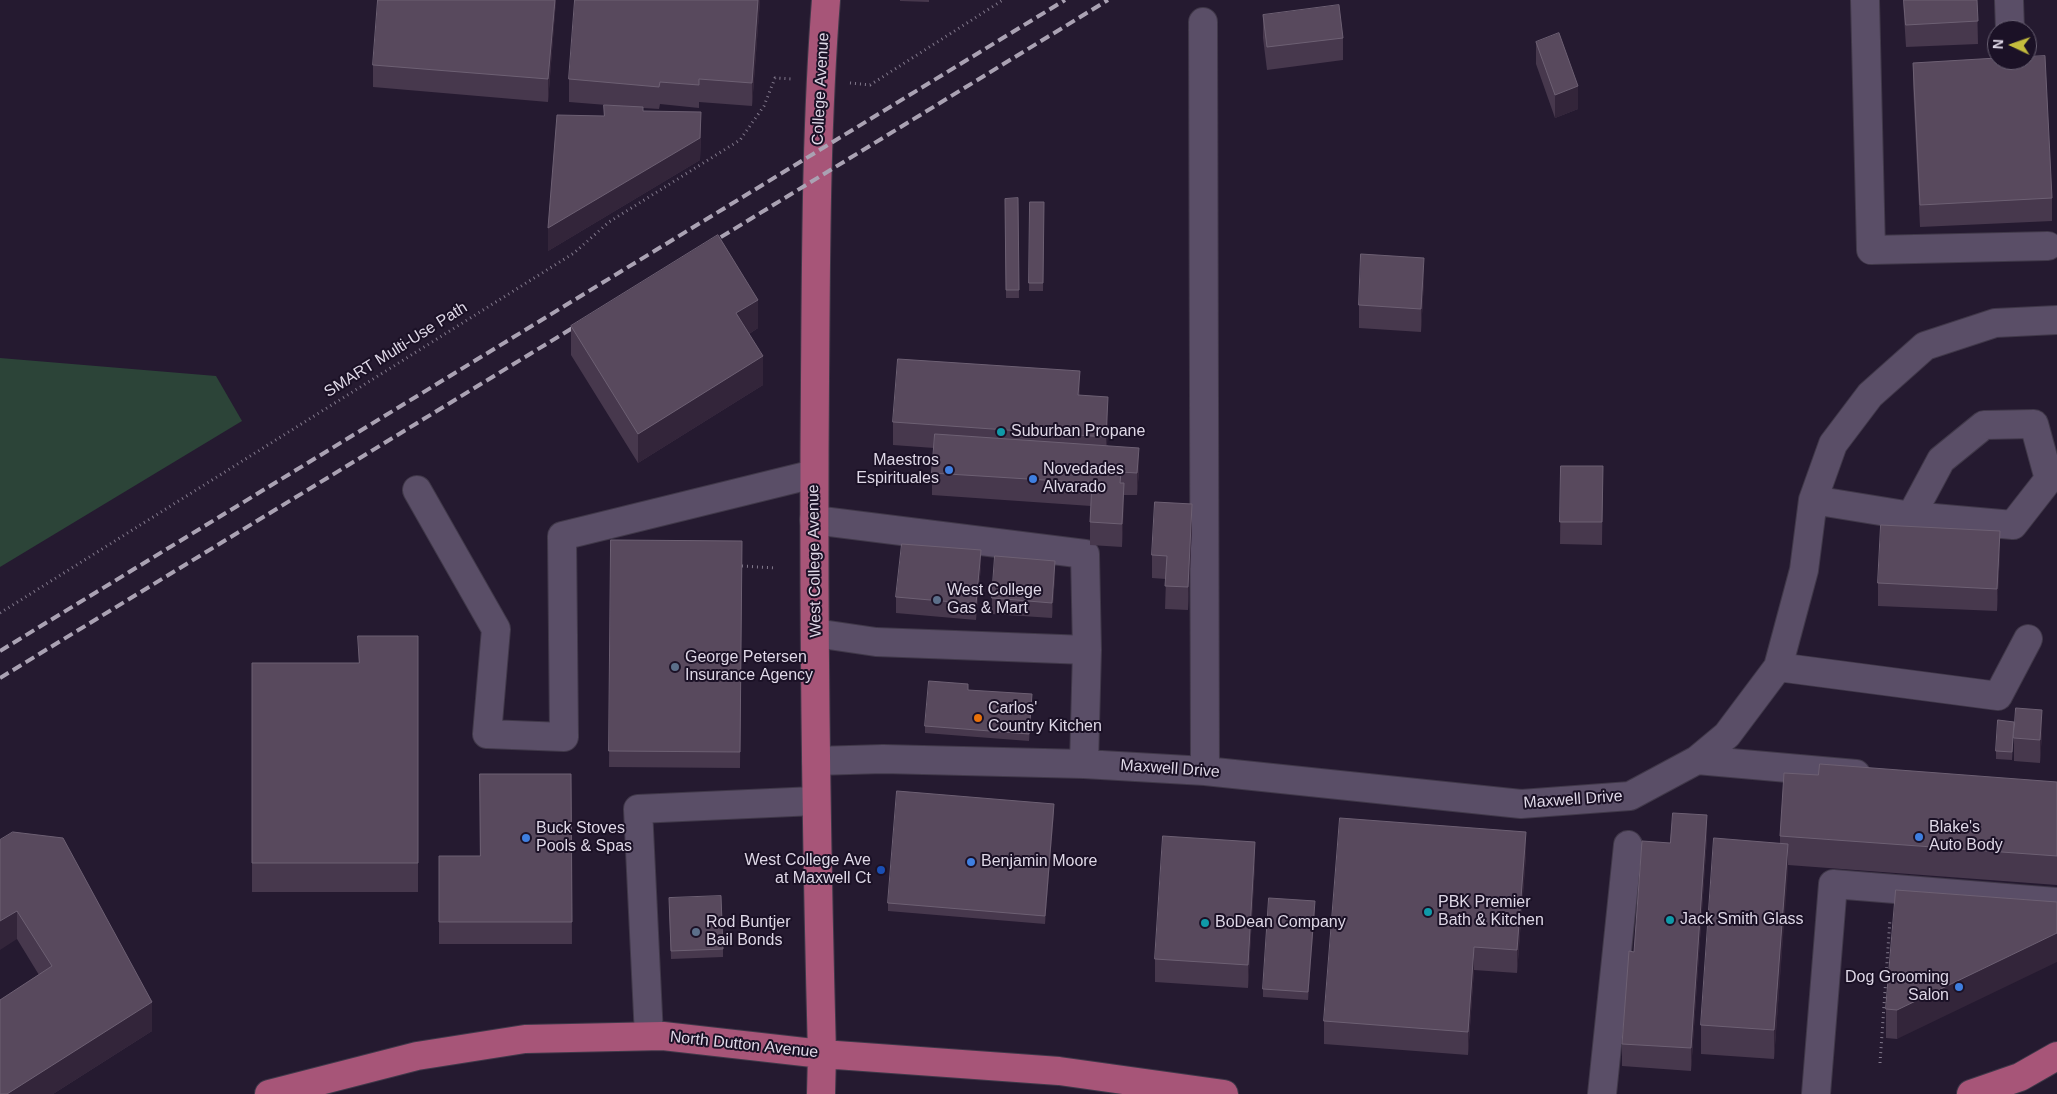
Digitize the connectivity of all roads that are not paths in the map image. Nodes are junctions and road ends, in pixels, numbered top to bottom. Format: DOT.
graph roads {
  1 [pos="826,0"];
  2 [pos="1865,0"];
  3 [pos="2009,0"];
  4 [pos="2010,20"];
  5 [pos="1203,22"];
  6 [pos="817,178"];
  7 [pos="2048,246"];
  8 [pos="2057,320"];
  9 [pos="814,474"];
  10 [pos="417,490"];
  11 [pos="1813,500"];
  12 [pos="1911,516"];
  13 [pos="814,520"];
  14 [pos="816,634"];
  15 [pos="2028,639"];
  16 [pos="1087,650"];
  17 [pos="1778,667"];
  18 [pos="1697,760"];
  19 [pos="816,761"];
  20 [pos="1084,764"];
  21 [pos="1205,771"];
  22 [pos="1882,776"];
  23 [pos="815,801"];
  24 [pos="1628,845"];
  25 [pos="2057,902"];
  26 [pos="650,1036"];
  27 [pos="822,1054"];
  28 [pos="2057,1056"];
  29 [pos="269,1094"];
  30 [pos="821,1094"];
  31 [pos="1217,1094"];
  32 [pos="1602,1094"];
  33 [pos="1816,1094"];
  34 [pos="1970,1094"];
  1 -- 6 [label="main road, College Avenue"];
  2 -- 7 [label="street"];
  3 -- 4 [label="street"];
  5 -- 21 [label="street"];
  6 -- 9 [label="main road, West College Avenue"];
  8 -- 11 [label="street, Maxwell Drive"];
  9 -- 10 [label="street"];
  9 -- 13 [label="main road, West College Avenue"];
  11 -- 12 [label="street"];
  11 -- 17 [label="street, Maxwell Drive"];
  12 -- 12 [label="street"];
  13 -- 14 [label="main road, West College Avenue"];
  13 -- 16 [label="street"];
  14 -- 16 [label="street"];
  14 -- 19 [label="main road, West College Avenue"];
  15 -- 17 [label="street"];
  16 -- 20 [label="street"];
  17 -- 18 [label="street, Maxwell Drive"];
  18 -- 21 [label="street, Maxwell Drive"];
  18 -- 22 [label="street"];
  19 -- 20 [label="street, Maxwell Drive"];
  19 -- 23 [label="main road, West College Avenue"];
  20 -- 21 [label="street, Maxwell Drive"];
  23 -- 26 [label="street"];
  23 -- 27 [label="main road, West College Avenue"];
  24 -- 32 [label="street"];
  25 -- 33 [label="street"];
  26 -- 27 [label="main road, North Dutton Avenue"];
  26 -- 29 [label="main road, North Dutton Avenue"];
  27 -- 30 [label="main road, West College Avenue"];
  27 -- 31 [label="main road, North Dutton Avenue"];
  28 -- 34 [label="main road"];
}
